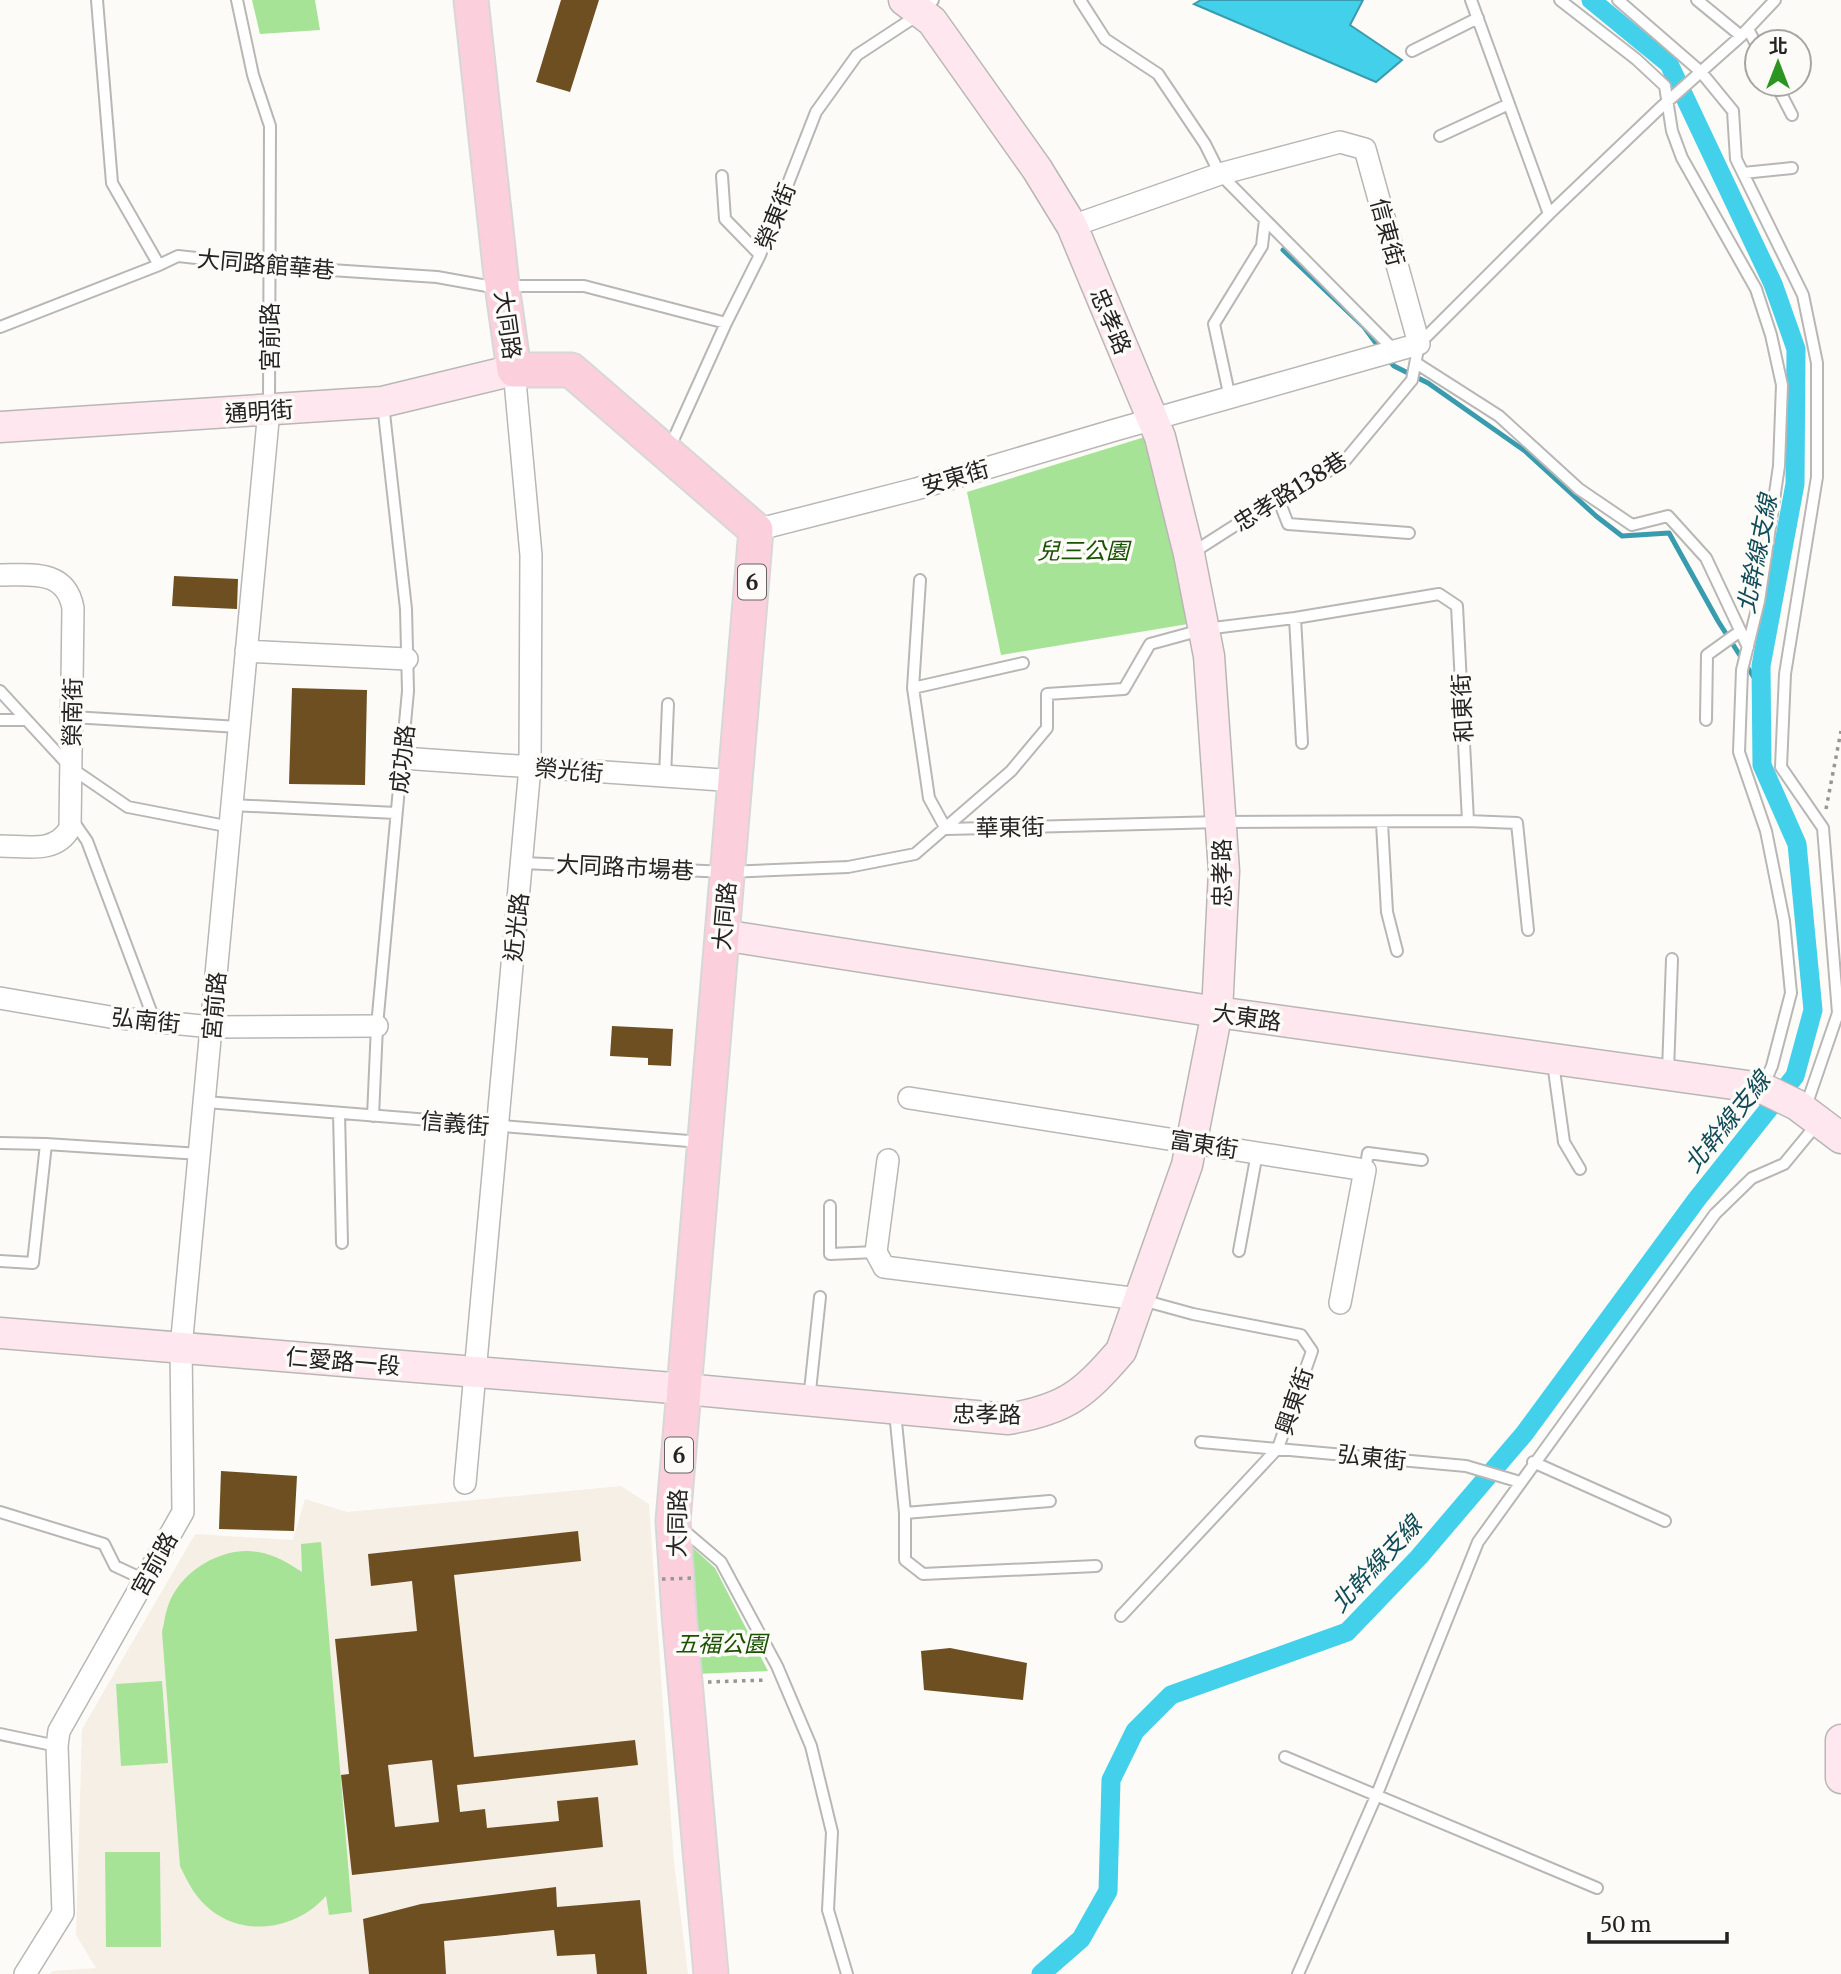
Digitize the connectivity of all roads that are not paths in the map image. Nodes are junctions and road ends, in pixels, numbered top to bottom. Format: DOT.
graph roads {
  1 [pos="97,0"];
  2 [pos="237,0"];
  3 [pos="471,0"];
  4 [pos="1080,0"];
  5 [pos="1471,0"];
  6 [pos="1560,0"];
  7 [pos="1618,0"];
  8 [pos="1697,0"];
  9 [pos="1775,0"];
  10 [pos="914,3"];
  11 [pos="1478,18"];
  12 [pos="1749,28"];
  13 [pos="1743,31"];
  14 [pos="1743,34"];
  15 [pos="1412,51"];
  16 [pos="1701,72"];
  17 [pos="1672,98"];
  18 [pos="1783,98"];
  19 [pos="1509,104"];
  20 [pos="1792,115"];
  21 [pos="1440,136"];
  22 [pos="1793,168"];
  23 [pos="1743,173"];
  24 [pos="1220,174"];
  25 [pos="722,176"];
  26 [pos="1549,214"];
  27 [pos="1265,220"];
  28 [pos="1073,226"];
  29 [pos="760,255"];
  30 [pos="159,265"];
  31 [pos="270,267"];
  32 [pos="502,285"];
  33 [pos="726,323"];
  34 [pos="0,327"];
  35 [pos="1395,351"];
  36 [pos="1417,353"];
  37 [pos="514,370"];
  38 [pos="1230,398"];
  39 [pos="382,402"];
  40 [pos="269,411"];
  41 [pos="1153,420"];
  42 [pos="0,427"];
  43 [pos="668,452"];
  44 [pos="1278,498"];
  45 [pos="757,530"];
  46 [pos="1409,533"];
  47 [pos="1189,554"];
  48 [pos="0,575"];
  49 [pos="920,580"];
  50 [pos="1295,618"];
  51 [pos="1205,629"];
  52 [pos="1739,632"];
  53 [pos="1748,647"];
  54 [pos="246,652"];
  55 [pos="407,659"];
  56 [pos="1023,663"];
  57 [pos="913,688"];
  58 [pos="0,691"];
  59 [pos="668,704"];
  60 [pos="72,717"];
  61 [pos="0,720"];
  62 [pos="27,720"];
  63 [pos="1706,720"];
  64 [pos="239,727"];
  65 [pos="1302,743"];
  66 [pos="402,758"];
  67 [pos="530,766"];
  68 [pos="71,768"];
  69 [pos="666,778"];
  70 [pos="736,780"];
  71 [pos="233,805"];
  72 [pos="396,813"];
  73 [pos="71,817"];
  74 [pos="1468,821"];
  75 [pos="1220,822"];
  76 [pos="1382,823"];
  77 [pos="230,827"];
  78 [pos="946,829"];
  79 [pos="0,846"];
  80 [pos="523,863"];
  81 [pos="727,872"];
  82 [pos="1528,930"];
  83 [pos="722,935"];
  84 [pos="1397,951"];
  85 [pos="1672,959"];
  86 [pos="0,998"];
  87 [pos="1217,1012"];
  88 [pos="155,1022"];
  89 [pos="377,1026"];
  90 [pos="212,1027"];
  91 [pos="1553,1060"];
  92 [pos="1668,1074"];
  93 [pos="1768,1090"];
  94 [pos="909,1098"];
  95 [pos="206,1102"];
  96 [pos="339,1113"];
  97 [pos="373,1116"];
  98 [pos="1821,1124"];
  99 [pos="496,1126"];
  100 [pos="1191,1142"];
  101 [pos="0,1143"];
  102 [pos="704,1143"];
  103 [pos="46,1144"];
  104 [pos="1257,1153"];
  105 [pos="201,1154"];
  106 [pos="888,1160"];
  107 [pos="1422,1160"];
  108 [pos="1580,1169"];
  109 [pos="1365,1170"];
  110 [pos="830,1206"];
  111 [pos="342,1243"];
  112 [pos="1239,1251"];
  113 [pos="876,1252"];
  114 [pos="0,1261"];
  115 [pos="820,1297"];
  116 [pos="1139,1299"];
  117 [pos="1340,1303"];
  118 [pos="0,1333"];
  119 [pos="181,1348"];
  120 [pos="475,1372"];
  121 [pos="685,1389"];
  122 [pos="809,1400"];
  123 [pos="894,1409"];
  124 [pos="1201,1442"];
  125 [pos="1278,1448"];
  126 [pos="1533,1462"];
  127 [pos="1520,1482"];
  128 [pos="465,1483"];
  129 [pos="1050,1501"];
  130 [pos="0,1512"];
  131 [pos="905,1513"];
  132 [pos="673,1521"];
  133 [pos="1665,1521"];
  134 [pos="1097,1566"];
  135 [pos="145,1580"];
  136 [pos="1121,1616"];
  137 [pos="0,1734"];
  138 [pos="1841,1740"];
  139 [pos="57,1746"];
  140 [pos="1285,1757"];
  141 [pos="1841,1778"];
  142 [pos="1377,1794"];
  143 [pos="1597,1888"];
  144 [pos="25,1974"];
  145 [pos="712,1974"];
  146 [pos="847,1974"];
  147 [pos="1298,1974"];
  1 -- 30 [label="lane"];
  2 -- 31 [label="lane, 宮前路"];
  3 -- 32 [label="main road, 大同路"];
  4 -- 24 [label="lane"];
  5 -- 11 [label="lane"];
  6 -- 17 [label="lane"];
  7 -- 16 [label="lane"];
  8 -- 13 [label="lane"];
  9 -- 12 [label="lane, 忠孝路138巷"];
  10 -- 28 [label="street, 忠孝路"];
  10 -- 29 [label="lane, 榮東街"];
  11 -- 15 [label="lane"];
  11 -- 19 [label="lane"];
  14 -- 16 [label="lane, 忠孝路138巷"];
  16 -- 17 [label="lane, 忠孝路138巷"];
  16 -- 23 [label="lane"];
  17 -- 26 [label="lane, 忠孝路138巷"];
  17 -- 53 [label="lane"];
  18 -- 20 [label="lane"];
  19 -- 21 [label="lane"];
  19 -- 26 [label="lane"];
  22 -- 23 [label="lane"];
  23 -- 98 [label="lane"];
  24 -- 27 [label="lane"];
  24 -- 28 [label="street, 信東街"];
  24 -- 36 [label="street, 信東街"];
  25 -- 29 [label="lane"];
  26 -- 36 [label="lane, 忠孝路138巷"];
  27 -- 35 [label="lane"];
  27 -- 38 [label="lane"];
  28 -- 41 [label="street, 忠孝路"];
  29 -- 33 [label="lane, 榮東街"];
  30 -- 31 [label="lane, 大同路館華巷"];
  30 -- 34 [label="lane, 大同路館華巷"];
  31 -- 32 [label="lane, 大同路館華巷"];
  31 -- 40 [label="lane, 宮前路"];
  32 -- 33 [label="lane, 大同路館華巷"];
  32 -- 37 [label="main road, 大同路"];
  33 -- 43 [label="lane, 榮東街"];
  35 -- 36 [label="street"];
  35 -- 38 [label="street"];
  36 -- 44 [label="lane, 忠孝路138巷"];
  36 -- 52 [label="lane"];
  37 -- 39 [label="street, 通明街"];
  37 -- 43 [label="main road, 大同路 / 6"];
  37 -- 67 [label="street, 近光路"];
  38 -- 41 [label="street"];
  39 -- 40 [label="street, 通明街"];
  39 -- 55 [label="lane, 成功路"];
  40 -- 42 [label="street, 通明街"];
  40 -- 54 [label="street, 宮前路"];
  41 -- 45 [label="street, 安東街"];
  41 -- 47 [label="street, 忠孝路"];
  43 -- 45 [label="main road, 大同路 / 6"];
  44 -- 46 [label="lane"];
  44 -- 47 [label="lane, 忠孝路138巷"];
  45 -- 70 [label="main road, 大同路 / 6"];
  47 -- 51 [label="street, 忠孝路"];
  48 -- 60 [label="street, 榮南街"];
  49 -- 57 [label="lane, 華東街"];
  50 -- 51 [label="lane, 和東街"];
  50 -- 65 [label="lane"];
  50 -- 74 [label="lane, 和東街"];
  51 -- 75 [label="street, 忠孝路"];
  51 -- 78 [label="lane, 和東街"];
  52 -- 53 [label="lane"];
  52 -- 63 [label="lane"];
  53 -- 93 [label="lane"];
  54 -- 55 [label="street"];
  54 -- 64 [label="street, 宮前路"];
  55 -- 66 [label="lane, 成功路"];
  56 -- 57 [label="lane"];
  57 -- 78 [label="lane, 華東街"];
  58 -- 62 [label="lane"];
  59 -- 69 [label="lane"];
  60 -- 64 [label="lane"];
  60 -- 68 [label="street, 榮南街"];
  61 -- 62 [label="lane"];
  62 -- 68 [label="lane"];
  64 -- 71 [label="street, 宮前路"];
  66 -- 67 [label="street, 榮光街"];
  66 -- 72 [label="lane, 成功路"];
  67 -- 69 [label="street, 榮光街"];
  67 -- 80 [label="street, 近光路"];
  68 -- 73 [label="street, 榮南街"];
  68 -- 77 [label="lane"];
  69 -- 70 [label="street, 榮光街"];
  70 -- 81 [label="main road, 大同路 / 6"];
  71 -- 72 [label="lane"];
  71 -- 77 [label="street, 宮前路"];
  72 -- 89 [label="lane, 成功路"];
  73 -- 79 [label="street"];
  73 -- 88 [label="lane"];
  74 -- 76 [label="lane"];
  74 -- 82 [label="lane"];
  75 -- 76 [label="lane"];
  75 -- 78 [label="lane, 華東街"];
  75 -- 87 [label="street, 忠孝路"];
  76 -- 84 [label="lane"];
  77 -- 90 [label="street, 宮前路"];
  78 -- 81 [label="lane, 大同路市場巷"];
  80 -- 81 [label="lane, 大同路市場巷"];
  80 -- 99 [label="street, 近光路"];
  81 -- 83 [label="main road, 大同路 / 6"];
  83 -- 87 [label="street, 大東路"];
  83 -- 102 [label="main road, 大同路 / 6"];
  85 -- 92 [label="lane"];
  86 -- 88 [label="street, 弘南街"];
  87 -- 91 [label="street, 大東路"];
  87 -- 100 [label="street, 忠孝路"];
  88 -- 90 [label="street, 弘南街"];
  89 -- 90 [label="street, 弘南街"];
  89 -- 97 [label="lane, 成功路"];
  90 -- 95 [label="street, 宮前路"];
  91 -- 92 [label="street, 大東路"];
  91 -- 108 [label="lane"];
  92 -- 93 [label="street, 大東路"];
  93 -- 98 [label="street"];
  94 -- 100 [label="street, 富東街"];
  95 -- 96 [label="lane, 信義街"];
  95 -- 105 [label="street, 宮前路"];
  96 -- 97 [label="lane, 信義街"];
  96 -- 111 [label="lane"];
  97 -- 99 [label="lane, 信義街"];
  98 -- 126 [label="lane"];
  99 -- 102 [label="lane, 信義街"];
  99 -- 120 [label="street, 近光路"];
  100 -- 104 [label="street, 富東街"];
  100 -- 116 [label="street, 忠孝路"];
  101 -- 103 [label="lane"];
  102 -- 121 [label="main road, 大同路 / 6"];
  103 -- 105 [label="lane"];
  103 -- 114 [label="lane"];
  104 -- 109 [label="street, 富東街"];
  104 -- 112 [label="lane"];
  105 -- 119 [label="street, 宮前路"];
  106 -- 113 [label="street"];
  107 -- 109 [label="lane"];
  109 -- 117 [label="street"];
  110 -- 113 [label="lane"];
  113 -- 116 [label="street"];
  115 -- 122 [label="lane"];
  116 -- 123 [label="street, 忠孝路"];
  116 -- 125 [label="lane, 興東街"];
  118 -- 119 [label="street, 仁愛路一段"];
  119 -- 120 [label="street, 仁愛路一段"];
  119 -- 135 [label="street, 宮前路"];
  120 -- 121 [label="street, 仁愛路一段"];
  120 -- 128 [label="street, 近光路"];
  121 -- 122 [label="street, 忠孝路"];
  121 -- 132 [label="main road, 大同路 / 6"];
  122 -- 123 [label="street, 忠孝路"];
  123 -- 131 [label="lane"];
  124 -- 125 [label="lane, 弘東街"];
  125 -- 127 [label="lane, 弘東街"];
  125 -- 136 [label="lane, 興東街"];
  126 -- 127 [label="lane"];
  126 -- 133 [label="lane"];
  127 -- 142 [label="lane"];
  129 -- 131 [label="lane"];
  130 -- 135 [label="lane"];
  131 -- 134 [label="lane"];
  132 -- 145 [label="main road, 大同路 / 6"];
  132 -- 146 [label="lane"];
  135 -- 139 [label="street, 宮前路"];
  137 -- 139 [label="lane"];
  138 -- 141 [label="street"];
  139 -- 144 [label="street, 宮前路"];
  140 -- 142 [label="lane"];
  142 -- 143 [label="lane"];
  142 -- 147 [label="lane"];
}
